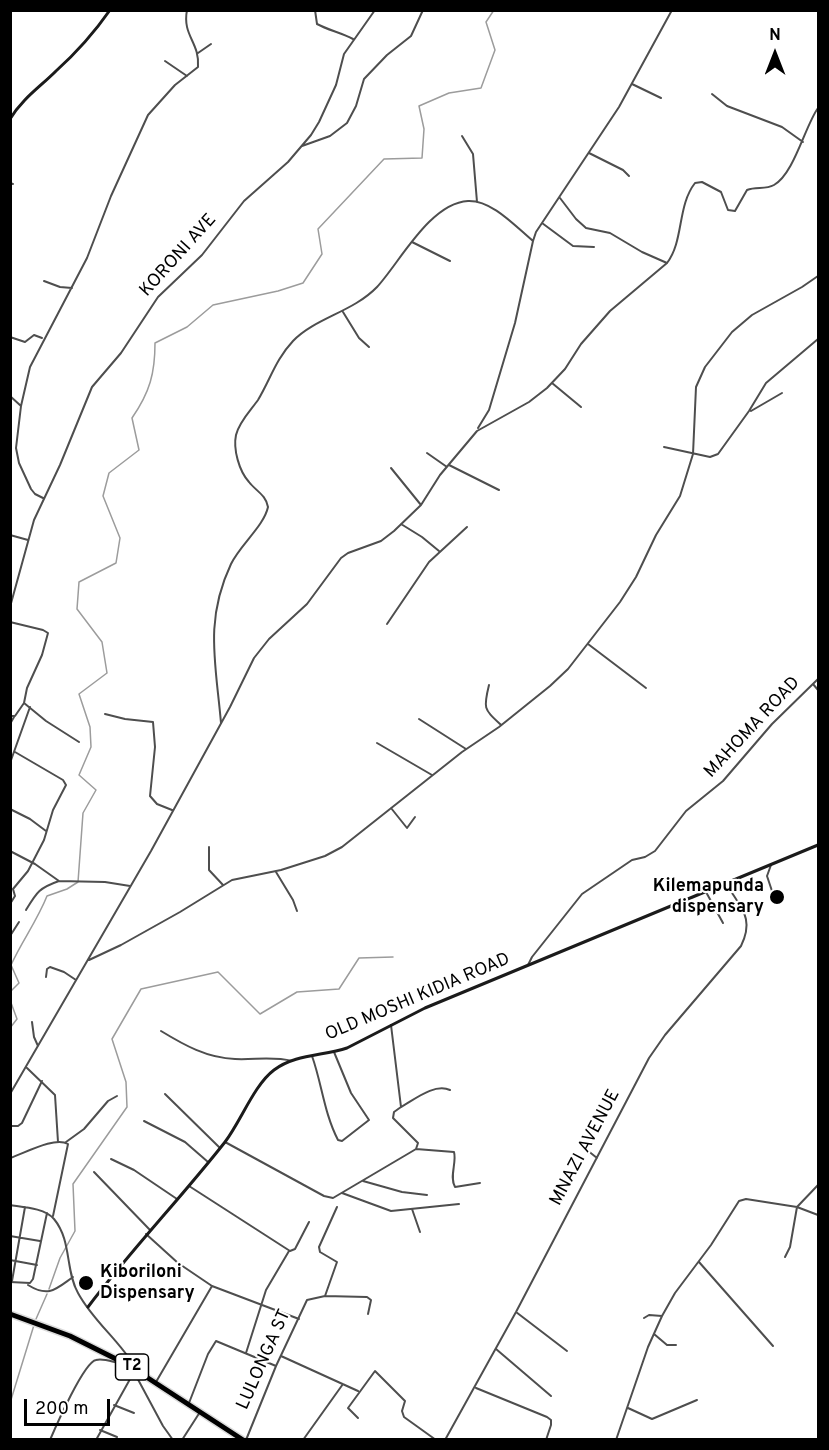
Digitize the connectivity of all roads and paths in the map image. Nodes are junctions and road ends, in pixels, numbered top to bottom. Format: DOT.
graph roads {
  1 [pos="110,10"];
  2 [pos="187,10"];
  3 [pos="315,10"];
  4 [pos="375,10"];
  5 [pos="423,10"];
  6 [pos="672,10"];
  7 [pos="353,39"];
  8 [pos="211,44"];
  9 [pos="198,53"];
  10 [pos="165,61"];
  11 [pos="187,76"];
  12 [pos="632,84"];
  13 [pos="712,94"];
  14 [pos="661,98"];
  15 [pos="819,108"];
  16 [pos="10,119"];
  17 [pos="462,136"];
  18 [pos="803,142"];
  19 [pos="302,146"];
  20 [pos="589,153"];
  21 [pos="628,176"];
  22 [pos="559,197"];
  23 [pos="477,202"];
  24 [pos="542,223"];
  25 [pos="532,241"];
  26 [pos="412,242"];
  27 [pos="594,247"];
  28 [pos="450,261"];
  29 [pos="667,263"];
  30 [pos="819,276"];
  31 [pos="44,281"];
  32 [pos="72,288"];
  33 [pos="343,312"];
  34 [pos="10,337"];
  35 [pos="43,339"];
  36 [pos="819,339"];
  37 [pos="369,347"];
  38 [pos="552,383"];
  39 [pos="782,393"];
  40 [pos="10,396"];
  41 [pos="21,406"];
  42 [pos="581,407"];
  43 [pos="749,411"];
  44 [pos="477,431"];
  45 [pos="664,447"];
  46 [pos="427,453"];
  47 [pos="693,454"];
  48 [pos="448,466"];
  49 [pos="391,468"];
  50 [pos="499,490"];
  51 [pos="43,498"];
  52 [pos="421,505"];
  53 [pos="400,524"];
  54 [pos="467,527"];
  55 [pos="10,535"];
  56 [pos="27,540"];
  57 [pos="439,551"];
  58 [pos="10,608"];
  59 [pos="10,622"];
  60 [pos="387,624"];
  61 [pos="588,644"];
  62 [pos="819,679"];
  63 [pos="813,684"];
  64 [pos="489,685"];
  65 [pos="646,688"];
  66 [pos="819,690"];
  67 [pos="24,703"];
  68 [pos="30,707"];
  69 [pos="105,714"];
  70 [pos="12,716"];
  71 [pos="419,719"];
  72 [pos="220,723"];
  73 [pos="10,724"];
  74 [pos="501,725"];
  75 [pos="79,742"];
  76 [pos="377,743"];
  77 [pos="466,749"];
  78 [pos="15,752"];
  79 [pos="10,763"];
  80 [pos="432,775"];
  81 [pos="392,808"];
  82 [pos="10,809"];
  83 [pos="172,810"];
  84 [pos="415,817"];
  85 [pos="46,831"];
  86 [pos="819,845"];
  87 [pos="209,847"];
  88 [pos="10,851"];
  89 [pos="32,862"];
  90 [pos="771,865"];
  91 [pos="276,872"];
  92 [pos="59,881"];
  93 [pos="726,883"];
  94 [pos="223,885"];
  95 [pos="130,886"];
  96 [pos="772,891"];
  97 [pos="706,892"];
  98 [pos="10,904"];
  99 [pos="26,910"];
  100 [pos="297,911"];
  101 [pos="19,922"];
  102 [pos="723,923"];
  103 [pos="10,936"];
  104 [pos="89,960"];
  105 [pos="528,965"];
  106 [pos="46,977"];
  107 [pos="76,980"];
  108 [pos="32,1022"];
  109 [pos="391,1025"];
  110 [pos="161,1031"];
  111 [pos="38,1046"];
  112 [pos="334,1052"];
  113 [pos="312,1056"];
  114 [pos="292,1060"];
  115 [pos="27,1068"];
  116 [pos="42,1082"];
  117 [pos="450,1090"];
  118 [pos="10,1094"];
  119 [pos="165,1094"];
  120 [pos="117,1096"];
  121 [pos="400,1107"];
  122 [pos="144,1121"];
  123 [pos="10,1126"];
  124 [pos="58,1142"];
  125 [pos="66,1142"];
  126 [pos="225,1142"];
  127 [pos="585,1146"];
  128 [pos="220,1148"];
  129 [pos="416,1149"];
  130 [pos="10,1158"];
  131 [pos="597,1158"];
  132 [pos="111,1159"];
  133 [pos="208,1162"];
  134 [pos="94,1172"];
  135 [pos="363,1181"];
  136 [pos="480,1182"];
  137 [pos="819,1185"];
  138 [pos="189,1186"];
  139 [pos="342,1193"];
  140 [pos="427,1195"];
  141 [pos="177,1199"];
  142 [pos="10,1204"];
  143 [pos="459,1204"];
  144 [pos="25,1207"];
  145 [pos="338,1207"];
  146 [pos="797,1207"];
  147 [pos="412,1209"];
  148 [pos="47,1213"];
  149 [pos="819,1215"];
  150 [pos="53,1217"];
  151 [pos="309,1222"];
  152 [pos="150,1230"];
  153 [pos="420,1232"];
  154 [pos="146,1234"];
  155 [pos="10,1236"];
  156 [pos="20,1238"];
  157 [pos="42,1242"];
  158 [pos="290,1251"];
  159 [pos="785,1257"];
  160 [pos="10,1260"];
  161 [pos="16,1261"];
  162 [pos="699,1262"];
  163 [pos="37,1265"];
  164 [pos="73,1277"];
  165 [pos="11,1282"];
  166 [pos="27,1284"];
  167 [pos="212,1286"];
  168 [pos="325,1296"];
  169 [pos="261,1306"];
  170 [pos="88,1307"];
  171 [pos="516,1312"];
  172 [pos="10,1314"];
  173 [pos="368,1314"];
  174 [pos="662,1316"];
  175 [pos="644,1318"];
  176 [pos="300,1319"];
  177 [pos="654,1334"];
  178 [pos="676,1345"];
  179 [pos="773,1346"];
  180 [pos="496,1349"];
  181 [pos="567,1351"];
  182 [pos="246,1353"];
  183 [pos="281,1356"];
  184 [pos="128,1365"];
  185 [pos="276,1366"];
  186 [pos="135,1371"];
  187 [pos="156,1382"];
  188 [pos="343,1384"];
  189 [pos="475,1388"];
  190 [pos="358,1391"];
  191 [pos="551,1396"];
  192 [pos="697,1400"];
  193 [pos="189,1404"];
  194 [pos="114,1405"];
  195 [pos="628,1408"];
  196 [pos="200,1412"];
  197 [pos="134,1413"];
  198 [pos="358,1418"];
  199 [pos="100,1430"];
  200 [pos="117,1437"];
  201 [pos="236,1438"];
  202 [pos="50,1440"];
  203 [pos="96,1440"];
  204 [pos="173,1440"];
  205 [pos="182,1440"];
  206 [pos="244,1440"];
  207 [pos="303,1440"];
  208 [pos="436,1440"];
  209 [pos="445,1440"];
  210 [pos="546,1440"];
  211 [pos="616,1440"];
  1 -- 16 [label="street"];
  2 -- 9 [label="street"];
  3 -- 7 [label="street"];
  4 -- 7 [label="street, KORONI AVE"];
  5 -- 19 [label="street"];
  6 -- 12 [label="street"];
  7 -- 19 [label="street, KORONI AVE"];
  8 -- 9 [label="street"];
  9 -- 11 [label="street"];
  10 -- 11 [label="street"];
  11 -- 32 [label="street"];
  12 -- 14 [label="street"];
  12 -- 20 [label="street"];
  13 -- 18 [label="street"];
  15 -- 18 [label="street"];
  17 -- 23 [label="street"];
  18 -- 29 [label="street"];
  19 -- 51 [label="street, KORONI AVE"];
  20 -- 21 [label="street"];
  20 -- 22 [label="street"];
  22 -- 24 [label="street"];
  22 -- 29 [label="street"];
  23 -- 25 [label="street"];
  23 -- 26 [label="street"];
  24 -- 25 [label="street"];
  24 -- 27 [label="street"];
  25 -- 44 [label="street"];
  26 -- 28 [label="street"];
  26 -- 33 [label="street"];
  29 -- 38 [label="street"];
  30 -- 47 [label="street"];
  31 -- 32 [label="street"];
  32 -- 35 [label="street"];
  33 -- 37 [label="street"];
  33 -- 72 [label="street"];
  34 -- 35 [label="street"];
  35 -- 41 [label="street"];
  36 -- 43 [label="street"];
  38 -- 42 [label="street"];
  38 -- 44 [label="street"];
  39 -- 43 [label="street"];
  40 -- 41 [label="street"];
  41 -- 51 [label="street"];
  43 -- 47 [label="street"];
  44 -- 48 [label="street"];
  45 -- 47 [label="street"];
  46 -- 48 [label="street"];
  47 -- 61 [label="street"];
  48 -- 50 [label="street"];
  48 -- 52 [label="street"];
  49 -- 52 [label="street"];
  51 -- 56 [label="street, KORONI AVE"];
  52 -- 53 [label="street"];
  53 -- 57 [label="street"];
  53 -- 72 [label="street"];
  54 -- 57 [label="street"];
  55 -- 56 [label="street"];
  56 -- 58 [label="street, KORONI AVE"];
  57 -- 60 [label="street"];
  59 -- 67 [label="street"];
  61 -- 65 [label="street"];
  61 -- 74 [label="street"];
  62 -- 63 [label="street, MAHOMA ROAD"];
  63 -- 66 [label="street"];
  63 -- 105 [label="street, MAHOMA ROAD"];
  64 -- 74 [label="street"];
  67 -- 68 [label="street"];
  67 -- 70 [label="street"];
  68 -- 75 [label="street"];
  68 -- 78 [label="street"];
  69 -- 83 [label="street"];
  70 -- 73 [label="street"];
  71 -- 77 [label="street"];
  72 -- 83 [label="street"];
  74 -- 77 [label="street"];
  76 -- 80 [label="street"];
  77 -- 80 [label="street"];
  78 -- 79 [label="street"];
  78 -- 85 [label="street"];
  80 -- 81 [label="street"];
  81 -- 84 [label="street"];
  81 -- 91 [label="street"];
  82 -- 85 [label="street"];
  83 -- 95 [label="street"];
  85 -- 89 [label="street"];
  86 -- 90 [label="street, OLD MOSHI KIDIA ROAD"];
  87 -- 94 [label="street"];
  88 -- 89 [label="street"];
  89 -- 92 [label="street"];
  89 -- 98 [label="street"];
  90 -- 93 [label="street, OLD MOSHI KIDIA ROAD"];
  90 -- 96 [label="street"];
  91 -- 94 [label="street"];
  91 -- 100 [label="street"];
  92 -- 95 [label="street"];
  92 -- 99 [label="street"];
  93 -- 97 [label="street, OLD MOSHI KIDIA ROAD"];
  93 -- 131 [label="street, MNAZI AVENUE"];
  94 -- 104 [label="street"];
  95 -- 104 [label="street"];
  97 -- 102 [label="street"];
  97 -- 105 [label="street, OLD MOSHI KIDIA ROAD"];
  101 -- 103 [label="street"];
  104 -- 107 [label="street"];
  105 -- 109 [label="street, OLD MOSHI KIDIA ROAD"];
  106 -- 107 [label="street"];
  107 -- 111 [label="street"];
  108 -- 111 [label="street"];
  109 -- 112 [label="street, OLD MOSHI KIDIA ROAD"];
  109 -- 121 [label="street"];
  110 -- 114 [label="street"];
  111 -- 115 [label="street"];
  112 -- 113 [label="street, OLD MOSHI KIDIA ROAD"];
  112 -- 113 [label="street"];
  113 -- 114 [label="street, OLD MOSHI KIDIA ROAD"];
  114 -- 126 [label="street, OLD MOSHI KIDIA ROAD"];
  115 -- 116 [label="street"];
  115 -- 118 [label="street"];
  116 -- 123 [label="street"];
  116 -- 124 [label="street"];
  117 -- 121 [label="street"];
  119 -- 128 [label="street"];
  120 -- 125 [label="street"];
  121 -- 129 [label="street"];
  122 -- 133 [label="street"];
  124 -- 125 [label="street"];
  124 -- 130 [label="street"];
  125 -- 150 [label="street"];
  126 -- 128 [label="street, OLD MOSHI KIDIA ROAD"];
  126 -- 139 [label="street"];
  127 -- 131 [label="street"];
  128 -- 133 [label="street, OLD MOSHI KIDIA ROAD"];
  129 -- 135 [label="street"];
  129 -- 136 [label="street"];
  131 -- 171 [label="street, MNAZI AVENUE"];
  132 -- 141 [label="street"];
  133 -- 138 [label="street, OLD MOSHI KIDIA ROAD"];
  134 -- 152 [label="street"];
  135 -- 139 [label="street"];
  135 -- 140 [label="street"];
  137 -- 146 [label="street"];
  138 -- 141 [label="street, OLD MOSHI KIDIA ROAD"];
  138 -- 158 [label="street"];
  139 -- 147 [label="street"];
  141 -- 152 [label="street, OLD MOSHI KIDIA ROAD"];
  142 -- 144 [label="street"];
  143 -- 147 [label="street"];
  144 -- 148 [label="street"];
  144 -- 156 [label="street"];
  145 -- 168 [label="street"];
  146 -- 149 [label="street"];
  146 -- 159 [label="street"];
  146 -- 162 [label="street"];
  147 -- 153 [label="street"];
  148 -- 150 [label="street"];
  148 -- 157 [label="street"];
  150 -- 164 [label="street"];
  151 -- 158 [label="street"];
  152 -- 154 [label="street, OLD MOSHI KIDIA ROAD"];
  154 -- 167 [label="street"];
  154 -- 170 [label="street, OLD MOSHI KIDIA ROAD"];
  155 -- 156 [label="street"];
  156 -- 157 [label="street"];
  156 -- 161 [label="street"];
  157 -- 163 [label="street"];
  158 -- 169 [label="street"];
  160 -- 161 [label="street"];
  161 -- 163 [label="street"];
  161 -- 165 [label="street"];
  162 -- 174 [label="street"];
  162 -- 179 [label="street"];
  163 -- 166 [label="street"];
  164 -- 166 [label="street"];
  164 -- 170 [label="street"];
  165 -- 166 [label="street"];
  167 -- 169 [label="street"];
  167 -- 187 [label="street"];
  168 -- 173 [label="street"];
  168 -- 176 [label="street, LULONGA ST"];
  169 -- 176 [label="street"];
  169 -- 182 [label="street"];
  170 -- 186 [label="street"];
  171 -- 180 [label="street, MNAZI AVENUE"];
  171 -- 181 [label="street"];
  172 -- 184 [label="highway, T2"];
  174 -- 175 [label="street"];
  174 -- 177 [label="street"];
  176 -- 183 [label="street, LULONGA ST"];
  177 -- 178 [label="street"];
  177 -- 195 [label="street"];
  180 -- 189 [label="street, MNAZI AVENUE"];
  180 -- 191 [label="street"];
  182 -- 185 [label="street"];
  182 -- 193 [label="street"];
  183 -- 185 [label="street, LULONGA ST"];
  183 -- 188 [label="street"];
  184 -- 186 [label="highway, T2"];
  184 -- 202 [label="street"];
  185 -- 206 [label="street, LULONGA ST"];
  186 -- 187 [label="highway, T2"];
  186 -- 194 [label="street"];
  186 -- 204 [label="street"];
  187 -- 193 [label="highway, T2"];
  188 -- 190 [label="street"];
  188 -- 207 [label="street"];
  189 -- 209 [label="street, MNAZI AVENUE"];
  189 -- 210 [label="street"];
  190 -- 198 [label="street"];
  190 -- 208 [label="street"];
  192 -- 195 [label="street"];
  193 -- 196 [label="highway, T2"];
  194 -- 197 [label="street"];
  194 -- 199 [label="street"];
  195 -- 211 [label="street"];
  196 -- 201 [label="highway, T2"];
  196 -- 205 [label="street"];
  199 -- 200 [label="street"];
  199 -- 203 [label="street"];
  201 -- 206 [label="highway, T2"];
}
